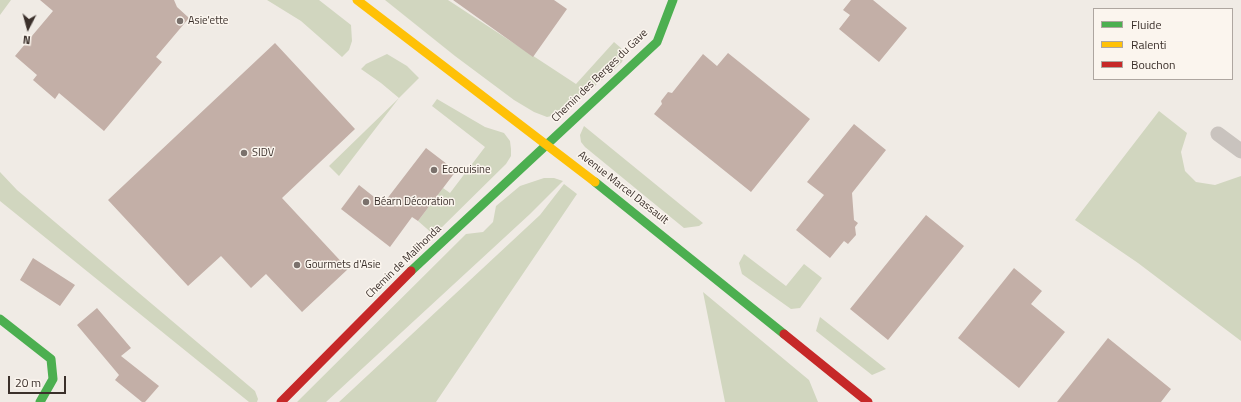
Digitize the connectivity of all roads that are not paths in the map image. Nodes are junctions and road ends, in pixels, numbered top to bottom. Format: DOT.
graph roads {
  1 [pos="357,0"];
  2 [pos="673,0"];
  3 [pos="1218,134"];
  4 [pos="546,143"];
  5 [pos="1241,151"];
  6 [pos="0,319"];
  7 [pos="40,402"];
  8 [pos="281,402"];
  9 [pos="868,402"];
  1 -- 4 [label="street, Avenue Marcel Dassault"];
  2 -- 4 [label="street, Chemin des Berges du Gave"];
  3 -- 5 [label="street"];
  4 -- 8 [label="street, Chemin de Malihonda"];
  4 -- 9 [label="street, Avenue Marcel Dassault"];
  6 -- 7 [label="street"];
}
